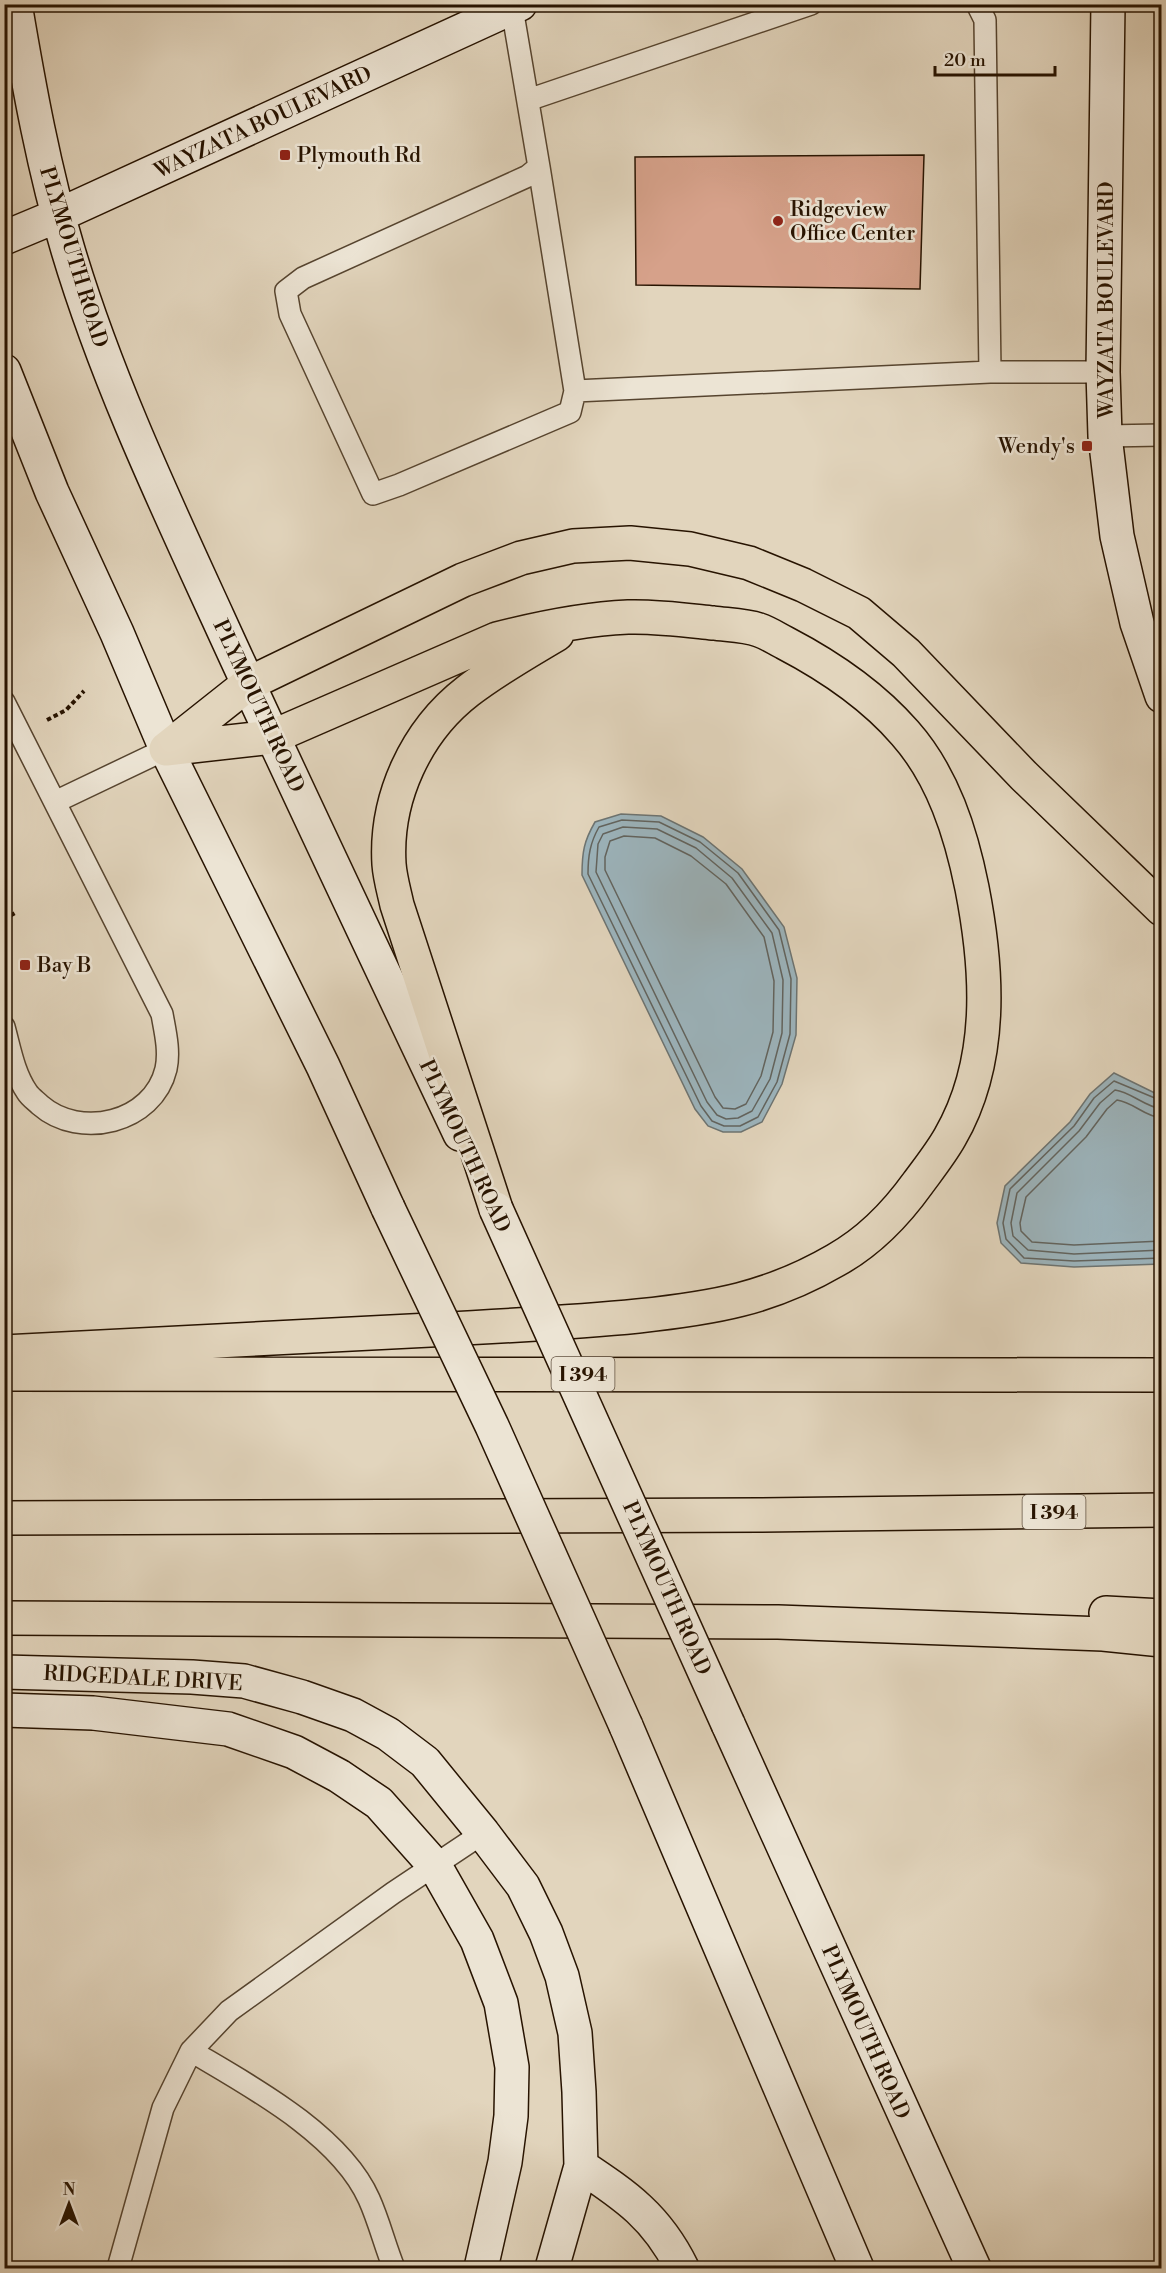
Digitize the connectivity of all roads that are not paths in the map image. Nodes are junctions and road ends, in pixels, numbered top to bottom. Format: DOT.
graph roads {
  1 [pos="15,4"];
  2 [pos="811,4"];
  3 [pos="977,4"];
  4 [pos="1108,4"];
  5 [pos="516,6"];
  6 [pos="528,100"];
  7 [pos="539,167"];
  8 [pos="59,215"];
  9 [pos="4,238"];
  10 [pos="4,371"];
  11 [pos="990,372"];
  12 [pos="1103,372"];
  13 [pos="576,391"];
  14 [pos="1161,435"];
  15 [pos="1106,436"];
  16 [pos="576,622"];
  17 [pos="248,684"];
  18 [pos="1161,696"];
  19 [pos="4,702"];
  20 [pos="272,737"];
  21 [pos="166,749"];
  22 [pos="56,802"];
  23 [pos="1161,909"];
  24 [pos="4,1027"];
  25 [pos="496,1209"];
  26 [pos="4,1352"];
  27 [pos="4,1374"];
  28 [pos="1161,1376"];
  29 [pos="1161,1510"];
  30 [pos="4,1518"];
  31 [pos="1161,1616"];
  32 [pos="4,1618"];
  33 [pos="778,1622"];
  34 [pos="1161,1640"];
  35 [pos="4,1672"];
  36 [pos="4,1710"];
  37 [pos="483,1833"];
  38 [pos="435,1866"];
  39 [pos="190,2050"];
  40 [pos="581,2166"];
  41 [pos="118,2268"];
  42 [pos="393,2268"];
  43 [pos="481,2268"];
  44 [pos="552,2268"];
  45 [pos="682,2268"];
  46 [pos="857,2268"];
  47 [pos="974,2268"];
  1 -- 8 [label="main road, PLYMOUTH ROAD"];
  2 -- 6 [label="lane"];
  3 -- 11 [label="lane"];
  4 -- 12 [label="main road, WAYZATA BOULEVARD"];
  5 -- 6 [label="lane"];
  5 -- 8 [label="main road, WAYZATA BOULEVARD"];
  6 -- 7 [label="lane"];
  7 -- 13 [label="lane"];
  7 -- 13 [label="lane"];
  8 -- 9 [label="main road, WAYZATA BOULEVARD"];
  8 -- 17 [label="main road, PLYMOUTH ROAD"];
  10 -- 21 [label="main road"];
  11 -- 12 [label="lane"];
  11 -- 13 [label="lane"];
  12 -- 15 [label="main road, WAYZATA BOULEVARD"];
  14 -- 15 [label="lane"];
  15 -- 18 [label="main road, WAYZATA BOULEVARD"];
  16 -- 20 [label="highway"];
  16 -- 25 [label="highway"];
  16 -- 26 [label="highway"];
  17 -- 20 [label="main road, PLYMOUTH ROAD"];
  17 -- 21 [label="highway"];
  17 -- 23 [label="highway"];
  19 -- 22 [label="lane"];
  20 -- 21 [label="highway"];
  20 -- 25 [label="main road, PLYMOUTH ROAD"];
  21 -- 22 [label="lane"];
  21 -- 46 [label="main road, bridge"];
  22 -- 24 [label="lane"];
  25 -- 47 [label="main road, PLYMOUTH ROAD, bridge"];
  27 -- 28 [label="highway, I 394"];
  29 -- 30 [label="highway, I 394"];
  31 -- 33 [label="highway"];
  32 -- 33 [label="highway"];
  33 -- 34 [label="highway"];
  35 -- 37 [label="main road, RIDGEDALE DRIVE"];
  36 -- 38 [label="main road, RIDGEDALE DRIVE"];
  37 -- 38 [label="lane"];
  37 -- 40 [label="main road, RIDGEDALE DRIVE"];
  38 -- 39 [label="lane"];
  38 -- 43 [label="main road, RIDGEDALE DRIVE"];
  39 -- 41 [label="lane"];
  39 -- 42 [label="lane"];
  40 -- 44 [label="main road, RIDGEDALE DRIVE"];
  40 -- 45 [label="main road"];
}
